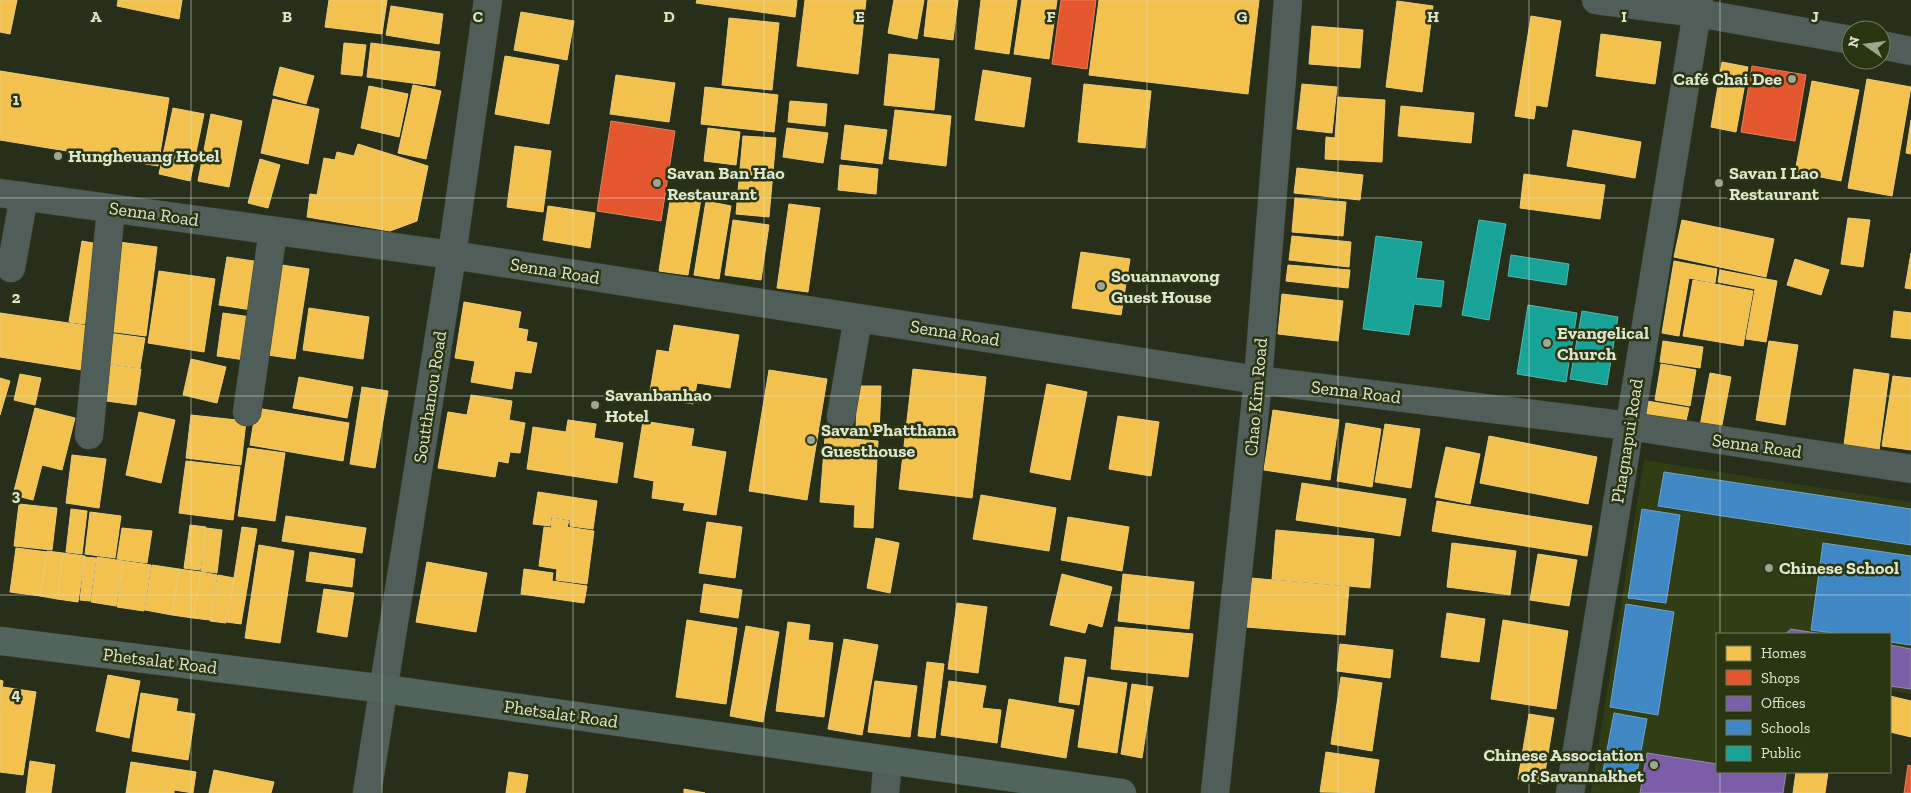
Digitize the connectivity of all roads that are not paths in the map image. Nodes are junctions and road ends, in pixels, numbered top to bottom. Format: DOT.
graph roads {
  1 [pos="488,0"];
  2 [pos="1288,0"];
  3 [pos="1596,0"];
  4 [pos="1698,6"];
  5 [pos="1841,38"];
  6 [pos="1891,47"];
  7 [pos="1911,51"];
  8 [pos="12,195"];
  9 [pos="112,209"];
  10 [pos="273,231"];
  11 [pos="452,255"];
  12 [pos="11,268"];
  13 [pos="858,318"];
  14 [pos="1258,380"];
  15 [pos="247,412"];
  16 [pos="841,417"];
  17 [pos="1629,426"];
  18 [pos="90,435"];
  19 [pos="1911,468"];
  20 [pos="0,641"];
  21 [pos="384,689"];
  22 [pos="888,760"];
  23 [pos="367,793"];
  24 [pos="885,793"];
  25 [pos="1122,793"];
  26 [pos="1215,793"];
  27 [pos="1570,793"];
  1 -- 11 [label="street, Soutthanou Road"];
  2 -- 14 [label="street, Chao Kim Road"];
  3 -- 4 [label="street"];
  4 -- 5 [label="street"];
  4 -- 17 [label="street, Phagnapui Road"];
  6 -- 7 [label="street"];
  8 -- 9 [label="street, Senna Road"];
  8 -- 12 [label="street"];
  9 -- 10 [label="street, Senna Road"];
  9 -- 18 [label="street"];
  10 -- 11 [label="street, Senna Road"];
  10 -- 15 [label="street"];
  11 -- 13 [label="street, Senna Road"];
  11 -- 21 [label="street, Soutthanou Road"];
  13 -- 14 [label="street, Senna Road"];
  13 -- 16 [label="street"];
  14 -- 17 [label="street, Senna Road"];
  14 -- 26 [label="street, Chao Kim Road"];
  17 -- 19 [label="street, Senna Road"];
  17 -- 27 [label="street, Phagnapui Road"];
  20 -- 21 [label="main road, Phetsalat Road"];
  21 -- 22 [label="main road, Phetsalat Road"];
  21 -- 23 [label="street, Soutthanou Road"];
  22 -- 24 [label="street"];
  22 -- 25 [label="main road, Phetsalat Road"];
}
